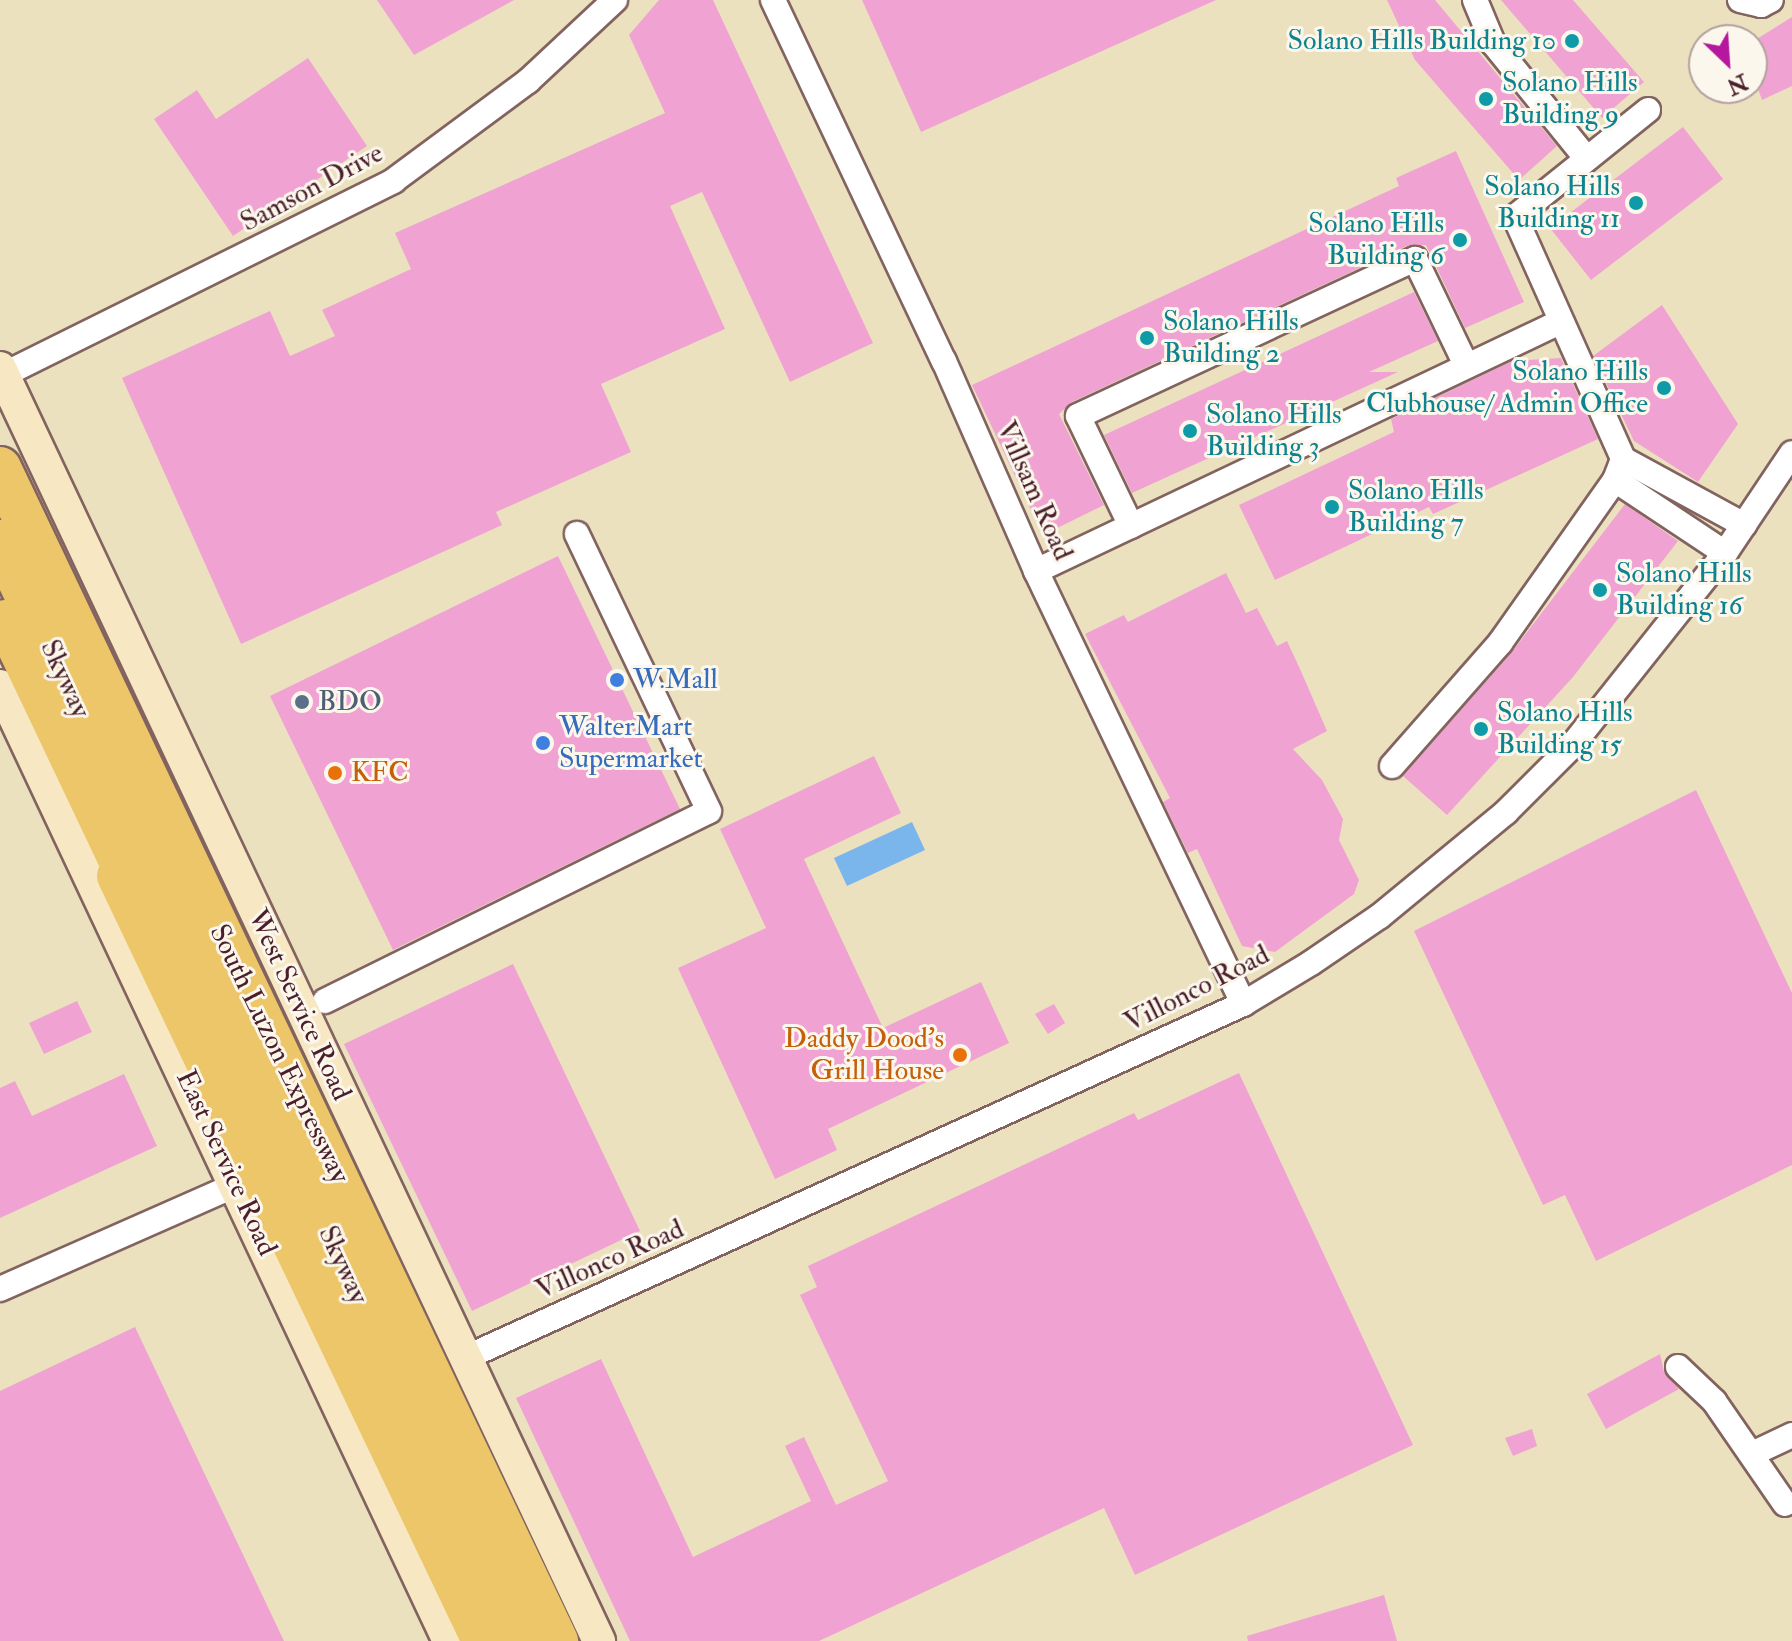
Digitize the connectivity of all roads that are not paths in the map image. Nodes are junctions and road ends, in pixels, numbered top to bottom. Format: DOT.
graph roads {
  1 [pos="615,0"];
  2 [pos="773,0"];
  3 [pos="1475,0"];
  4 [pos="1740,0"];
  5 [pos="1771,0"];
  6 [pos="1648,110"];
  7 [pos="1587,159"];
  8 [pos="1560,322"];
  9 [pos="1466,365"];
  10 [pos="2,372"];
  11 [pos="1792,453"];
  12 [pos="0,468"];
  13 [pos="1619,470"];
  14 [pos="1706,505"];
  15 [pos="1744,525"];
  16 [pos="1131,526"];
  17 [pos="1689,530"];
  18 [pos="577,534"];
  19 [pos="0,541"];
  20 [pos="1725,553"];
  21 [pos="1036,571"];
  22 [pos="0,609"];
  23 [pos="0,625"];
  24 [pos="0,686"];
  25 [pos="1392,766"];
  26 [pos="325,1001"];
  27 [pos="1243,1004"];
  28 [pos="236,1185"];
  29 [pos="0,1289"];
  30 [pos="465,1358"];
  31 [pos="1678,1367"];
  32 [pos="1792,1435"];
  33 [pos="1754,1453"];
  34 [pos="1785,1504"];
  35 [pos="449,1641"];
  36 [pos="483,1641"];
  37 [pos="497,1641"];
  38 [pos="521,1641"];
  39 [pos="557,1641"];
  40 [pos="599,1641"];
  1 -- 10 [label="street, Samson Drive"];
  2 -- 21 [label="street, Villsam Road"];
  3 -- 7 [label="street"];
  4 -- 5 [label="street"];
  6 -- 7 [label="street"];
  7 -- 8 [label="street"];
  8 -- 9 [label="street"];
  8 -- 13 [label="street"];
  9 -- 16 [label="street"];
  9 -- 16 [label="street"];
  10 -- 30 [label="main road, West Service Road"];
  11 -- 15 [label="street, Villonco Road"];
  12 -- 39 [label="highway, South Luzon Expressway"];
  13 -- 14 [label="street"];
  13 -- 17 [label="street"];
  13 -- 25 [label="street"];
  14 -- 15 [label="street"];
  14 -- 17 [label="street"];
  15 -- 20 [label="street, Villonco Road"];
  16 -- 21 [label="street"];
  17 -- 20 [label="street"];
  18 -- 26 [label="street"];
  19 -- 38 [label="highway, Skyway"];
  20 -- 27 [label="street, Villonco Road"];
  21 -- 27 [label="street, Villsam Road"];
  22 -- 37 [label="highway, Skyway"];
  23 -- 36 [label="highway"];
  24 -- 28 [label="main road, East Service Road"];
  27 -- 30 [label="street, Villonco Road"];
  28 -- 29 [label="street"];
  28 -- 35 [label="main road, East Service Road"];
  30 -- 40 [label="main road, West Service Road"];
  31 -- 33 [label="street"];
  32 -- 33 [label="street"];
  33 -- 34 [label="street"];
}
